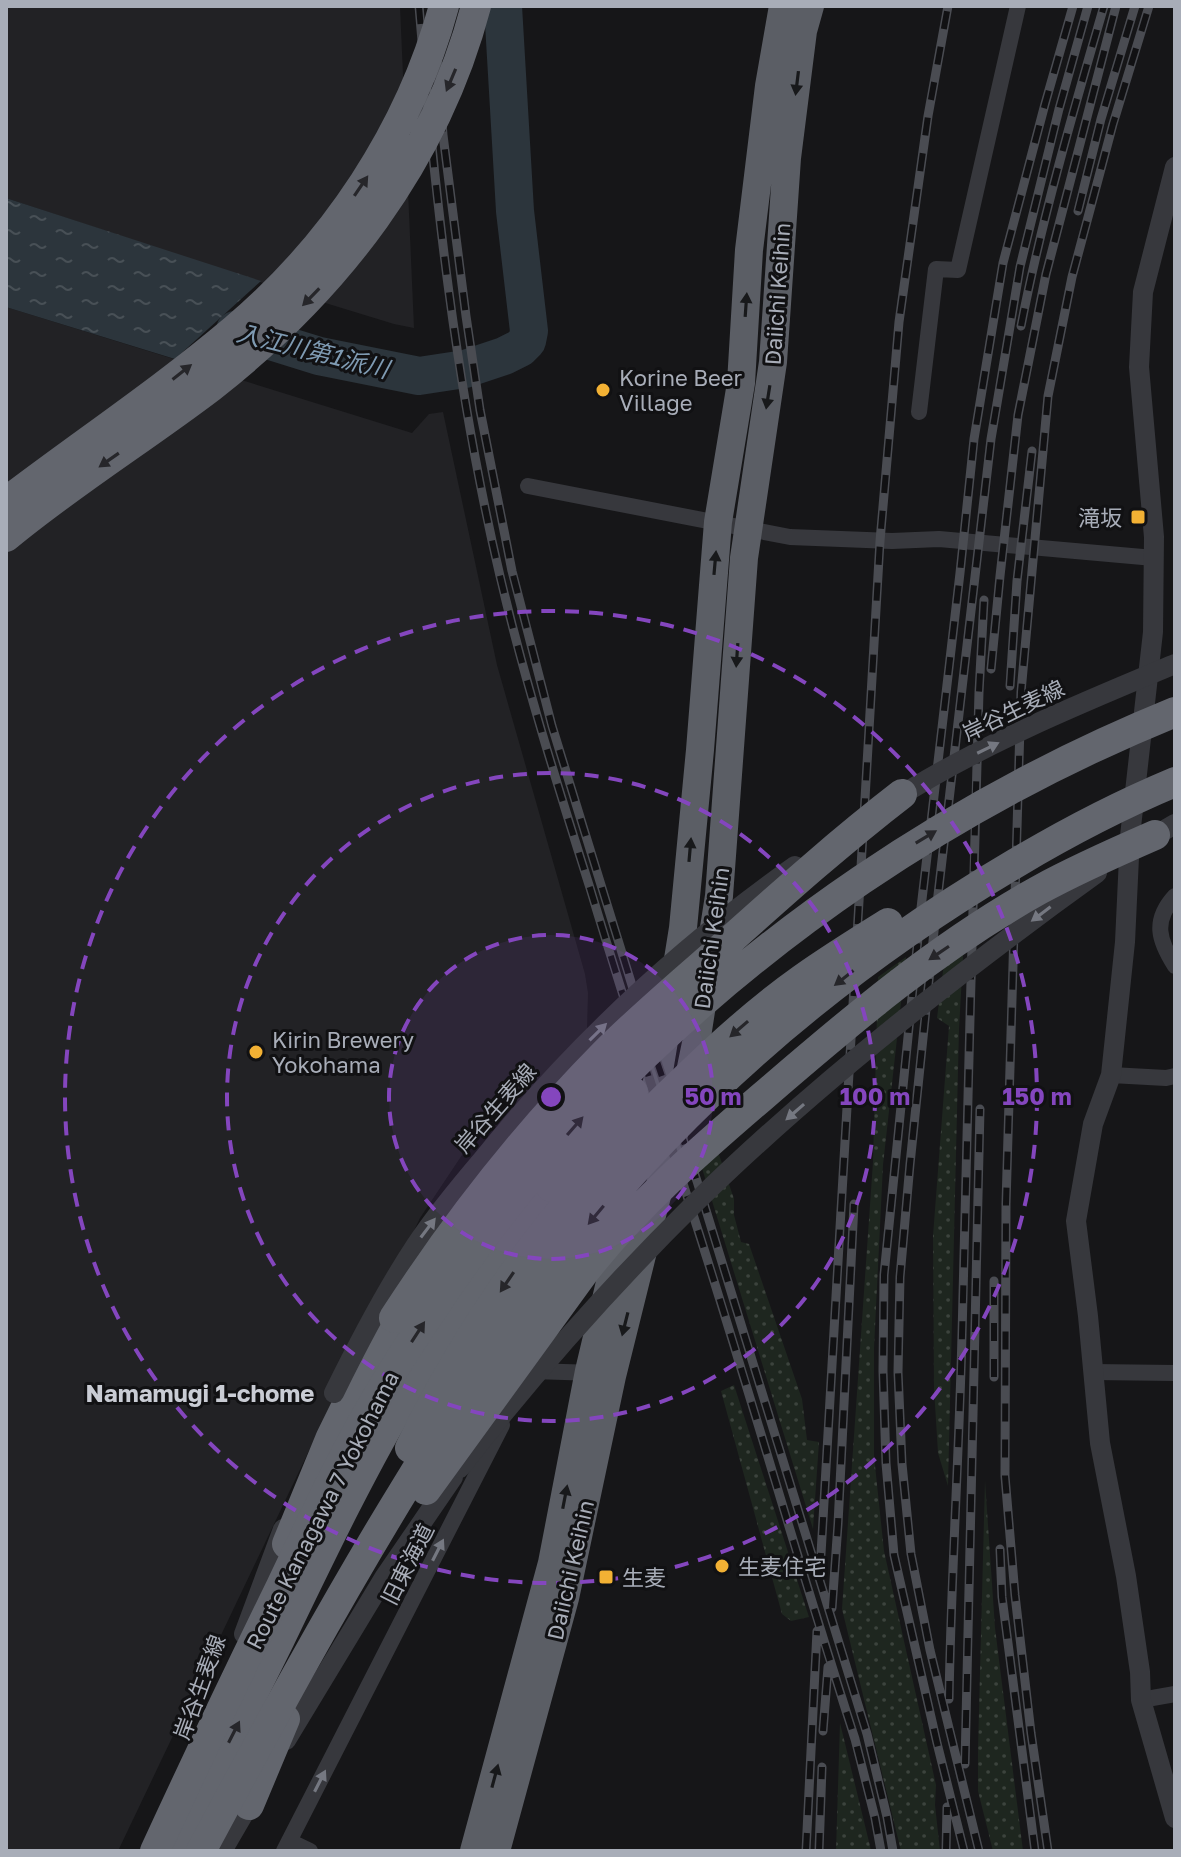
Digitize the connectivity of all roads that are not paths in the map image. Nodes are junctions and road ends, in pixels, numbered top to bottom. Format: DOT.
graph roads {
  1 [pos="444,6"];
  2 [pos="476,6"];
  3 [pos="783,6"];
  4 [pos="810,6"];
  5 [pos="1018,6"];
  6 [pos="1175,167"];
  7 [pos="919,412"];
  8 [pos="528,486"];
  9 [pos="6,502"];
  10 [pos="718,522"];
  11 [pos="748,528"];
  12 [pos="6,537"];
  13 [pos="1154,558"];
  14 [pos="1175,664"];
  15 [pos="1175,712"];
  16 [pos="1175,782"];
  17 [pos="902,794"];
  18 [pos="1093,819"];
  19 [pos="1165,829"];
  20 [pos="895,856"];
  21 [pos="1175,896"];
  22 [pos="1175,966"];
  23 [pos="1111,1075"];
  24 [pos="1175,1076"];
  25 [pos="1093,1372"];
  26 [pos="1175,1373"];
  27 [pos="601,1374"];
  28 [pos="1175,1694"];
  29 [pos="1141,1700"];
  30 [pos="214,1724"];
  31 [pos="249,1805"];
  32 [pos="1175,1818"];
  33 [pos="218,1820"];
  34 [pos="287,1846"];
  35 [pos="155,1851"];
  36 [pos="163,1851"];
  37 [pos="173,1851"];
  38 [pos="201,1851"];
  39 [pos="222,1851"];
  40 [pos="310,1851"];
  41 [pos="474,1851"];
  42 [pos="496,1851"];
  9 -- 1 [label="highway, one-way, bridge"];
  2 -- 12 [label="highway, one-way, bridge"];
  10 -- 3 [label="highway, Daiichi Keihin, one-way"];
  4 -- 11 [label="highway, Daiichi Keihin, one-way"];
  5 -- 7 [label="street"];
  6 -- 13 [label="street"];
  8 -- 10 [label="street"];
  10 -- 11 [label="street"];
  27 -- 10 [label="highway, Daiichi Keihin, one-way"];
  11 -- 13 [label="street"];
  11 -- 27 [label="highway, Daiichi Keihin, one-way"];
  13 -- 23 [label="street"];
  17 -- 14 [label="street, 岸谷生麦線, one-way, bridge"];
  20 -- 15 [label="highway, Route Kanagawa 7 Yokohama, one-way, bridge"];
  16 -- 18 [label="highway, bridge"];
  17 -- 30 [label="highway, bridge"];
  36 -- 17 [label="street, 岸谷生麦線, one-way, bridge"];
  18 -- 31 [label="highway, one-way, bridge"];
  18 -- 33 [label="highway, one-way, bridge"];
  19 -- 31 [label="street, one-way, bridge"];
  19 -- 33 [label="highway, one-way, bridge"];
  30 -- 20 [label="highway, Route Kanagawa 7 Yokohama, one-way, bridge"];
  37 -- 20 [label="highway, one-way, bridge"];
  21 -- 22 [label="street"];
  23 -- 24 [label="street"];
  23 -- 25 [label="street"];
  25 -- 26 [label="street"];
  25 -- 29 [label="street"];
  34 -- 27 [label="street, 旧東海道, one-way"];
  41 -- 27 [label="highway, Daiichi Keihin, one-way"];
  27 -- 42 [label="highway, Daiichi Keihin"];
  28 -- 29 [label="street"];
  29 -- 32 [label="street"];
  30 -- 35 [label="highway, Route Kanagawa 7 Yokohama, bridge"];
  31 -- 39 [label="street"];
  33 -- 38 [label="highway, bridge"];
  34 -- 40 [label="street"];
}
